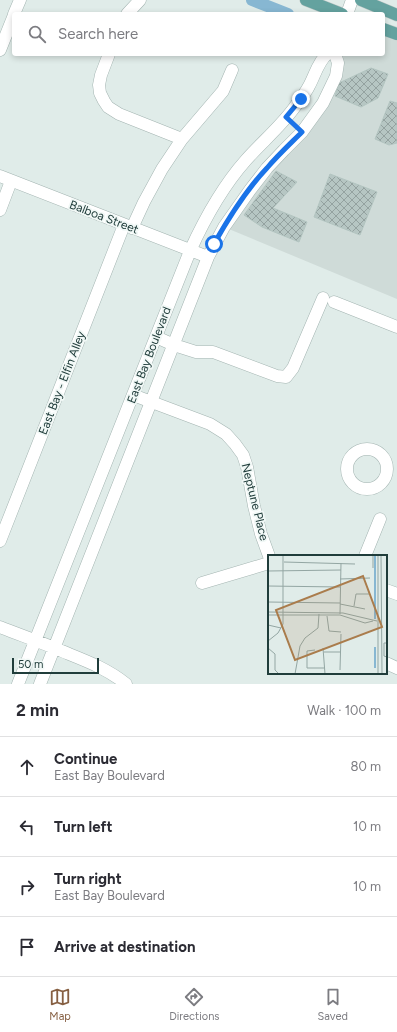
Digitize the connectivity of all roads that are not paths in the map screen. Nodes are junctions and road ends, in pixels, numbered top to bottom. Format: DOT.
graph roads {
  1 [pos="20,0"];
  2 [pos="140,0"];
  3 [pos="306,0"];
  4 [pos="352,0"];
  5 [pos="361,0"];
  6 [pos="15,12"];
  7 [pos="129,12"];
  8 [pos="337,12"];
  9 [pos="348,12"];
  10 [pos="397,15"];
  11 [pos="12,19"];
  12 [pos="385,30"];
  13 [pos="397,34"];
  14 [pos="0,50"];
  15 [pos="108,56"];
  16 [pos="325,56"];
  17 [pos="336,56"];
  18 [pos="232,70"];
  19 [pos="286,117"];
  20 [pos="302,132"];
  21 [pos="182,139"];
  22 [pos="0,176"];
  23 [pos="12,181"];
  24 [pos="0,210"];
  25 [pos="204,222"];
  26 [pos="128,227"];
  27 [pos="222,230"];
  28 [pos="190,251"];
  29 [pos="208,257"];
  30 [pos="397,327"];
  31 [pos="156,337"];
  32 [pos="174,345"];
  33 [pos="133,395"];
  34 [pos="152,402"];
  35 [pos="380,519"];
  36 [pos="0,541"];
  37 [pos="269,555"];
  38 [pos="365,555"];
  39 [pos="268,564"];
  40 [pos="202,583"];
  41 [pos="387,590"];
  42 [pos="397,594"];
  43 [pos="0,627"];
  44 [pos="36,641"];
  45 [pos="55,648"];
  46 [pos="387,663"];
  47 [pos="397,668"];
  48 [pos="18,684"];
  49 [pos="40,684"];
  50 [pos="126,684"];
  1 -- 6 [label="street"];
  2 -- 7 [label="street"];
  3 -- 8 [label="main road"];
  4 -- 9 [label="street"];
  5 -- 10 [label="main road"];
  11 -- 14 [label="street"];
  12 -- 13 [label="main road"];
  15 -- 21 [label="street"];
  16 -- 19 [label="street, East Bay Boulevard"];
  17 -- 20 [label="street, East Bay Boulevard"];
  18 -- 21 [label="street, East Bay - Elfin Alley"];
  19 -- 20 [label="street"];
  19 -- 25 [label="street, East Bay Boulevard"];
  20 -- 27 [label="street, East Bay Boulevard"];
  21 -- 26 [label="street, East Bay - Elfin Alley"];
  22 -- 23 [label="street, Balboa Street"];
  23 -- 24 [label="street"];
  23 -- 26 [label="street, Balboa Street"];
  25 -- 27 [label="street"];
  25 -- 28 [label="street, East Bay Boulevard"];
  26 -- 28 [label="street, Balboa Street"];
  26 -- 36 [label="street, East Bay - Elfin Alley"];
  27 -- 29 [label="street, East Bay Boulevard"];
  28 -- 29 [label="street, Balboa Street"];
  28 -- 31 [label="street, East Bay Boulevard"];
  29 -- 32 [label="street, East Bay Boulevard"];
  30 -- 32 [label="street"];
  31 -- 32 [label="street"];
  31 -- 33 [label="street, East Bay Boulevard"];
  32 -- 34 [label="street, East Bay Boulevard"];
  33 -- 34 [label="street, Neptune Place"];
  33 -- 44 [label="street, East Bay Boulevard"];
  34 -- 37 [label="street, Neptune Place"];
  34 -- 45 [label="street, East Bay Boulevard"];
  35 -- 38 [label="street"];
  39 -- 40 [label="street"];
  41 -- 42 [label="street"];
  43 -- 44 [label="street"];
  44 -- 45 [label="street"];
  44 -- 48 [label="street, East Bay Boulevard"];
  45 -- 49 [label="street, East Bay Boulevard"];
  45 -- 50 [label="street"];
  46 -- 47 [label="street"];
}
